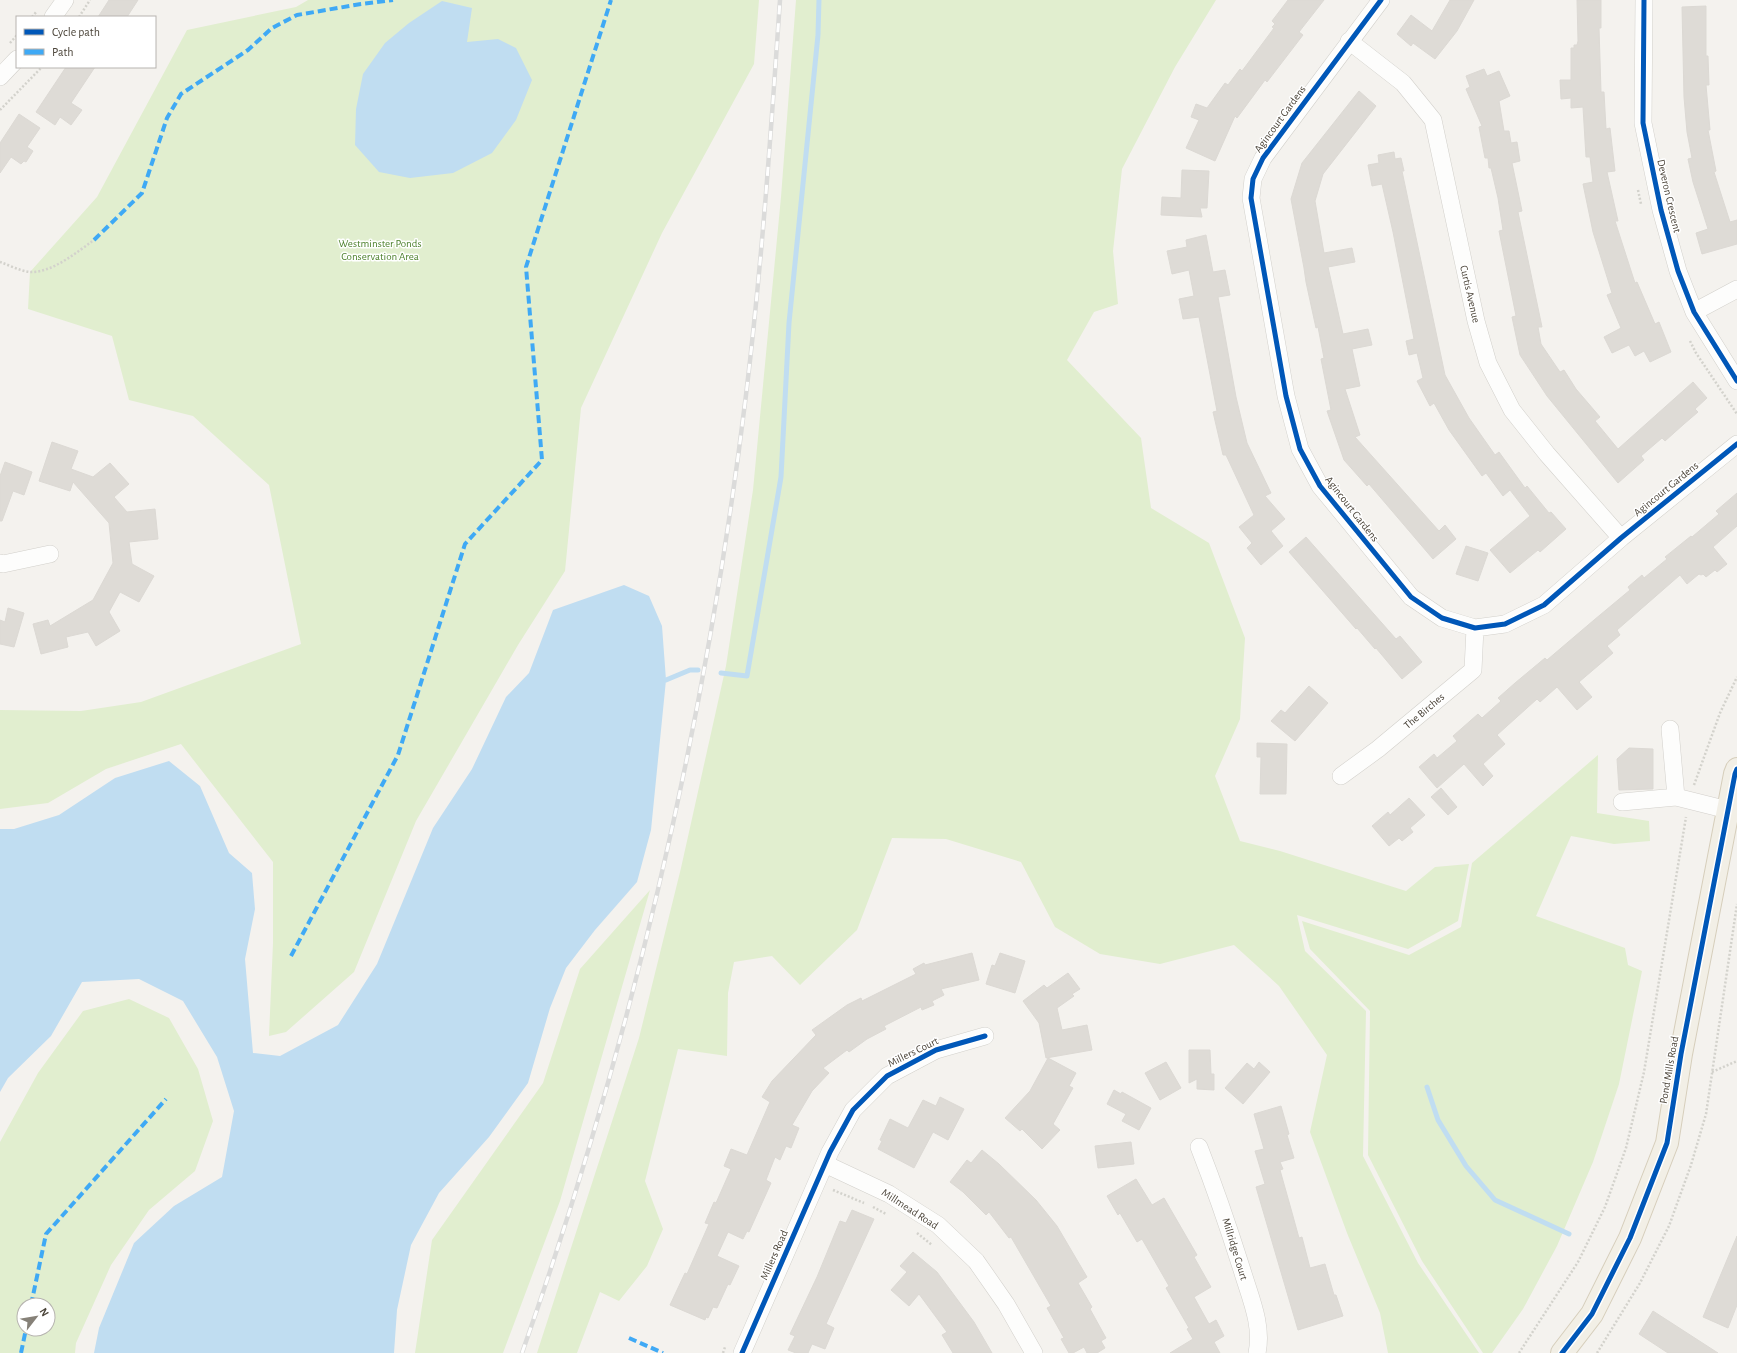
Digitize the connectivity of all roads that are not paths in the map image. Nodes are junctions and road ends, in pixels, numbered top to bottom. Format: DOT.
graph roads {
  1 [pos="65,0"];
  2 [pos="1381,0"];
  3 [pos="1644,0"];
  4 [pos="54,16"];
  5 [pos="1349,41"];
  6 [pos="16,60"];
  7 [pos="0,77"];
  8 [pos="1737,289"];
  9 [pos="1694,312"];
  10 [pos="1737,381"];
  11 [pos="1737,444"];
  12 [pos="1622,538"];
  13 [pos="50,554"];
  14 [pos="0,563"];
  15 [pos="1476,628"];
  16 [pos="1670,729"];
  17 [pos="1737,769"];
  18 [pos="1341,776"];
  19 [pos="1683,799"];
  20 [pos="1622,802"];
  21 [pos="1728,810"];
  22 [pos="985,1036"];
  23 [pos="1199,1147"];
  24 [pos="825,1164"];
  25 [pos="742,1353"];
  26 [pos="1034,1353"];
  27 [pos="1257,1353"];
  28 [pos="1562,1353"];
  1 -- 4 [label="street"];
  2 -- 5 [label="street, Agincourt Gardens"];
  3 -- 9 [label="street, Deveron Crescent"];
  5 -- 12 [label="street, Curtis Avenue"];
  5 -- 15 [label="street, Agincourt Gardens"];
  6 -- 7 [label="street"];
  8 -- 9 [label="street"];
  9 -- 10 [label="street, Deveron Crescent"];
  11 -- 12 [label="street, Agincourt Gardens"];
  12 -- 15 [label="street, Agincourt Gardens"];
  13 -- 14 [label="street"];
  15 -- 18 [label="street, The Birches"];
  16 -- 19 [label="street"];
  17 -- 21 [label="main road, Pond Mills Road"];
  19 -- 20 [label="street"];
  19 -- 21 [label="street"];
  21 -- 28 [label="main road, Pond Mills Road"];
  22 -- 24 [label="street, Millers Court"];
  23 -- 27 [label="street, Millridge Court"];
  24 -- 25 [label="street, Millers Road"];
  24 -- 26 [label="street, Millmead Road"];
}
